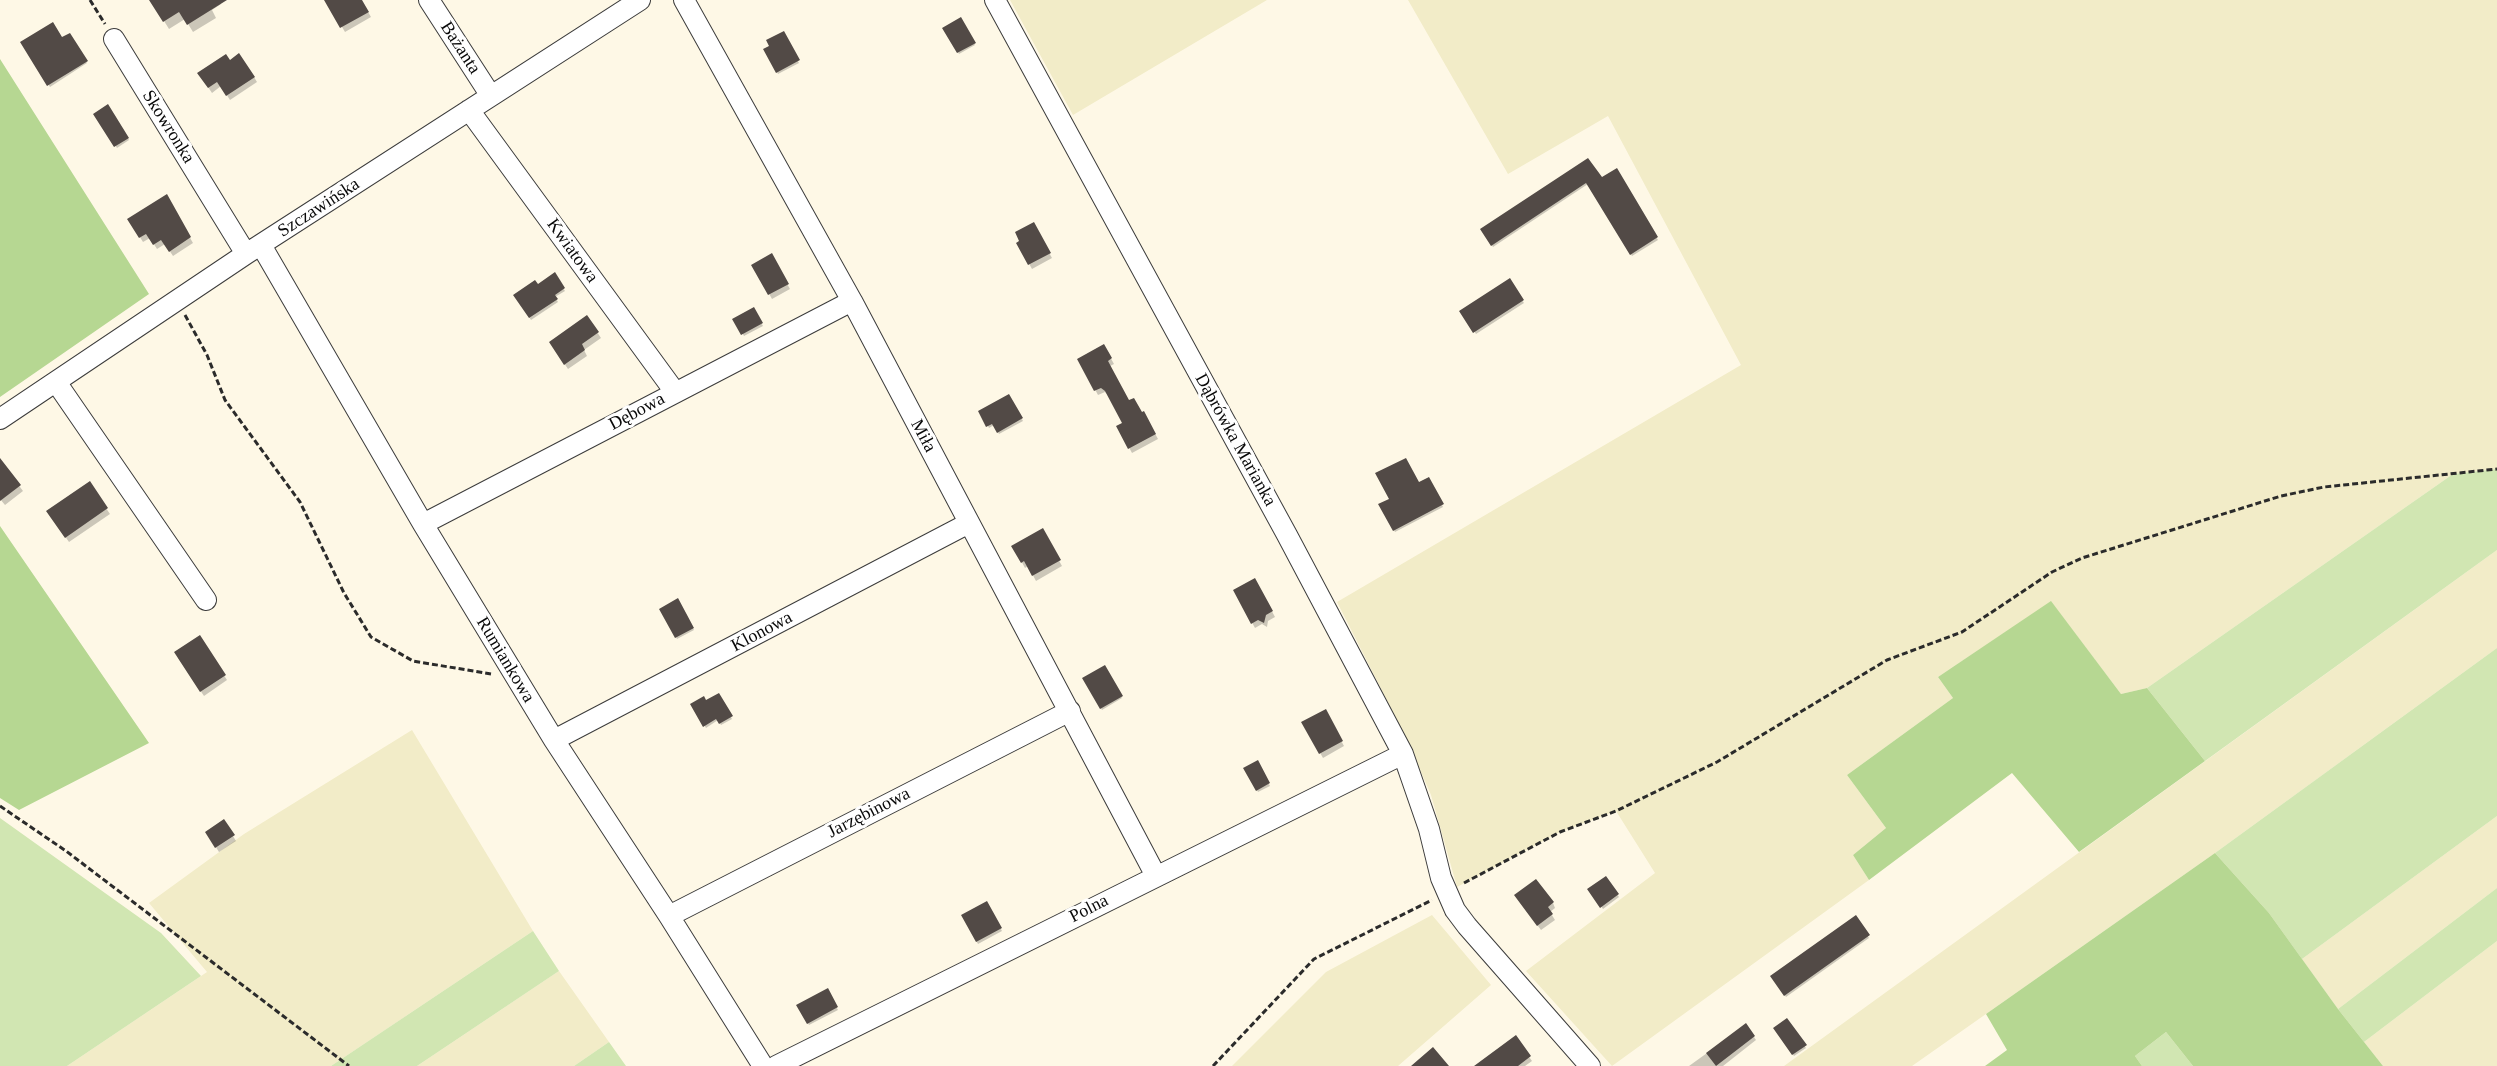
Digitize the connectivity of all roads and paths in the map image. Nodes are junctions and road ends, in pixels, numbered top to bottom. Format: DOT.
graph roads {
  1 [pos="90,0"];
  2 [pos="429,0"];
  3 [pos="640,0"];
  4 [pos="684,0"];
  5 [pos="995,0"];
  6 [pos="114,39"];
  7 [pos="491,96"];
  8 [pos="469,110"];
  9 [pos="254,249"];
  10 [pos="176,301"];
  11 [pos="852,301"];
  12 [pos="56,382"];
  13 [pos="675,392"];
  14 [pos="0,419"];
  15 [pos="2497,469"];
  16 [pos="969,523"];
  17 [pos="423,524"];
  18 [pos="206,600"];
  19 [pos="514,675"];
  20 [pos="1070,711"];
  21 [pos="554,740"];
  22 [pos="1402,754"];
  23 [pos="0,806"];
  24 [pos="1156,876"];
  25 [pos="1446,893"];
  26 [pos="669,915"];
  27 [pos="349,1066"];
  28 [pos="763,1066"];
  29 [pos="776,1066"];
  30 [pos="1213,1066"];
  31 [pos="1590,1066"];
  1 -- 6 [label="path"];
  2 -- 7 [label="street, Bażanta"];
  3 -- 7 [label="street, Szczawińska"];
  4 -- 11 [label="street, Miła"];
  5 -- 22 [label="street, Dąbrówka Marianka"];
  6 -- 9 [label="street, Skowronka"];
  7 -- 8 [label="street, Szczawińska"];
  8 -- 9 [label="street, Szczawińska"];
  8 -- 13 [label="street, Kwiatowa"];
  9 -- 10 [label="street, Szczawińska"];
  9 -- 17 [label="street, Rumiankowa"];
  10 -- 12 [label="street, Szczawińska"];
  10 -- 19 [label="path"];
  11 -- 13 [label="street, Dębowa"];
  11 -- 16 [label="street, Miła"];
  12 -- 14 [label="street, Szczawińska"];
  12 -- 18 [label="street"];
  13 -- 17 [label="street, Dębowa"];
  15 -- 25 [label="path"];
  16 -- 20 [label="street, Miła"];
  16 -- 21 [label="street, Klonowa"];
  17 -- 19 [label="street, Rumiankowa"];
  19 -- 21 [label="street, Rumiankowa"];
  20 -- 24 [label="street, Miła"];
  20 -- 26 [label="street, Jarzębinowa"];
  21 -- 26 [label="street, Rumiankowa"];
  22 -- 24 [label="street, Polna"];
  22 -- 25 [label="street, Dąbrówka Marianka"];
  23 -- 27 [label="path"];
  24 -- 29 [label="street, Polna"];
  25 -- 30 [label="path"];
  25 -- 31 [label="street, Dąbrówka Marianka"];
  26 -- 28 [label="street, Rumiankowa"];
}
